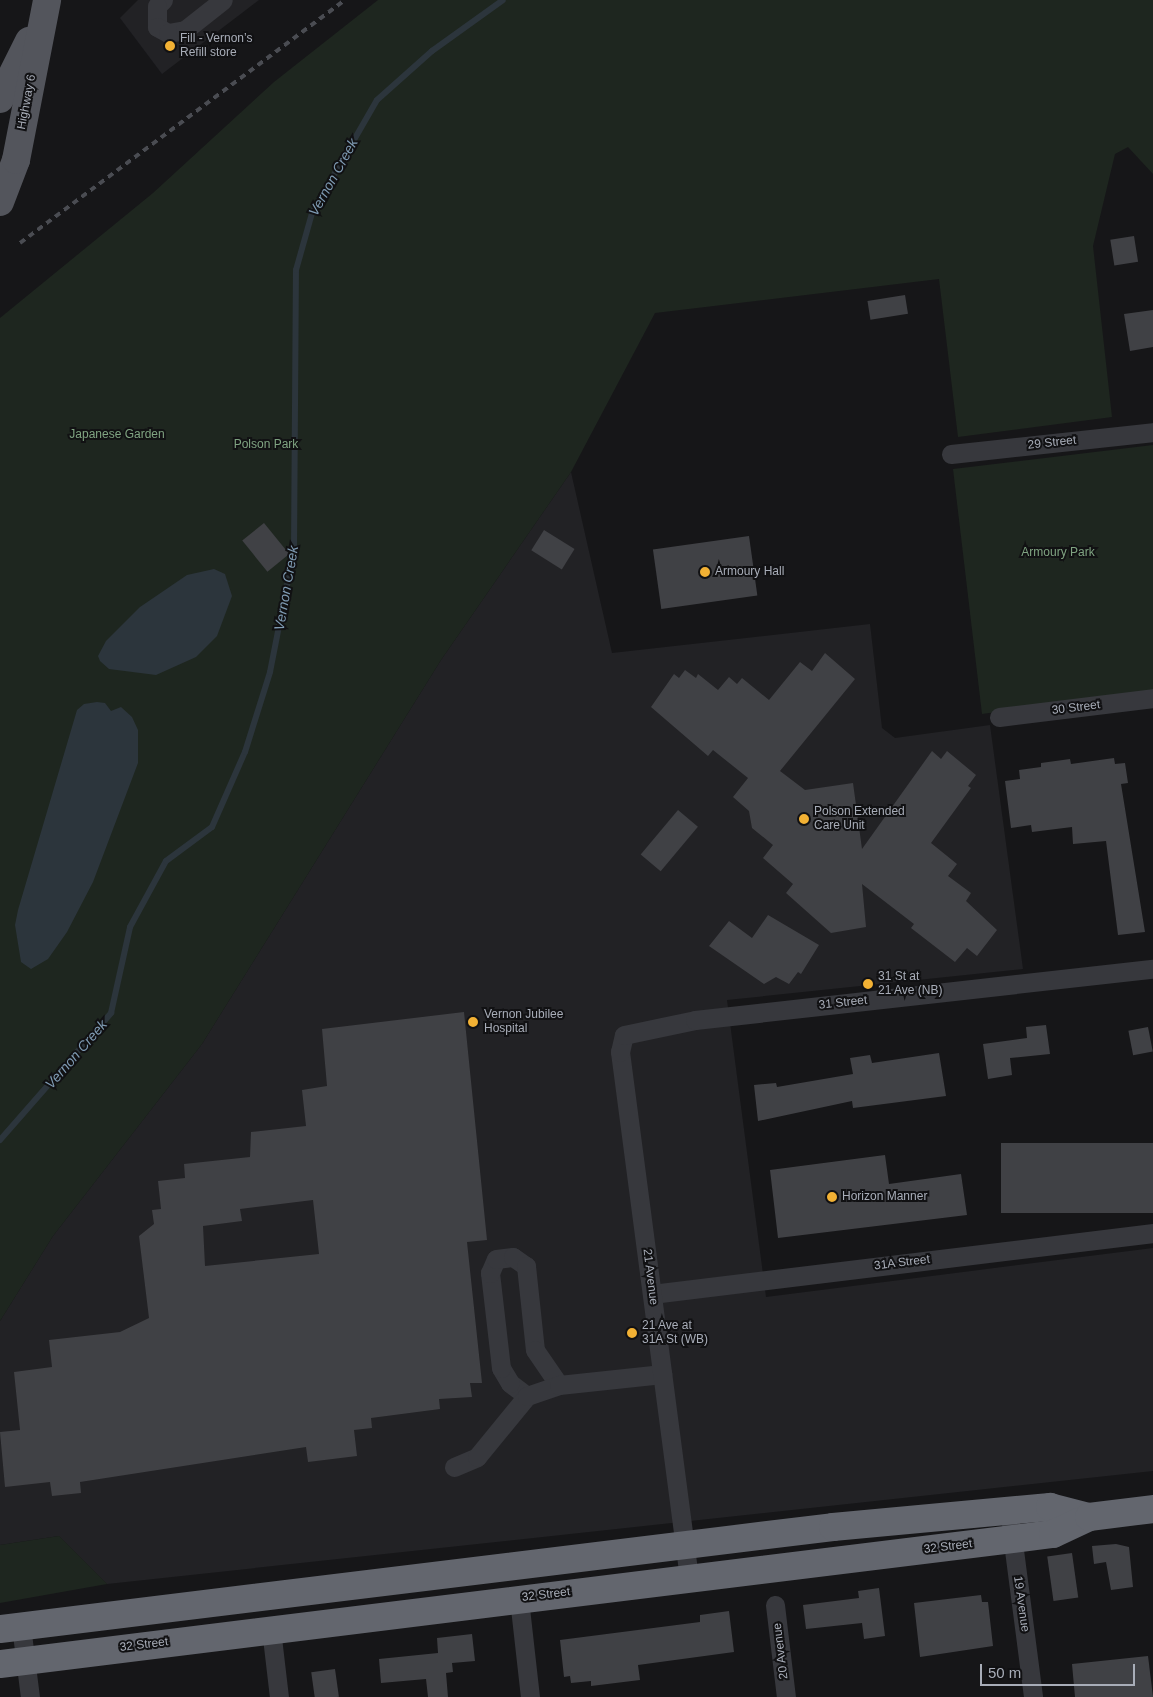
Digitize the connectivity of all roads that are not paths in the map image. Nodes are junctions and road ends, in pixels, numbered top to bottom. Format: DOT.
graph roads {
  1 [pos="163,0"];
  2 [pos="223,0"];
  3 [pos="45,7"];
  4 [pos="0,99"];
  5 [pos="0,202"];
  6 [pos="1153,432"];
  7 [pos="951,454"];
  8 [pos="1153,698"];
  9 [pos="999,717"];
  10 [pos="1153,969"];
  11 [pos="624,1035"];
  12 [pos="1153,1232"];
  13 [pos="652,1294"];
  14 [pos="662,1374"];
  15 [pos="559,1385"];
  16 [pos="527,1396"];
  17 [pos="454,1467"];
  18 [pos="1153,1510"];
  19 [pos="1009,1511"];
  20 [pos="1089,1517"];
  21 [pos="1012,1539"];
  22 [pos="685,1544"];
  23 [pos="689,1578"];
  24 [pos="519,1599"];
  25 [pos="775,1605"];
  26 [pos="11,1628"];
  27 [pos="271,1630"];
  28 [pos="13,1662"];
  29 [pos="30,1697"];
  30 [pos="279,1697"];
  31 [pos="530,1697"];
  32 [pos="786,1697"];
  33 [pos="1033,1697"];
  1 -- 2 [label="street"];
  3 -- 4 [label="main road"];
  3 -- 5 [label="main road, Highway 6"];
  6 -- 7 [label="street, 29 Street"];
  8 -- 9 [label="street, 30 Street"];
  10 -- 11 [label="street, 31 Street"];
  11 -- 13 [label="street, 21 Avenue"];
  12 -- 13 [label="street, 31A Street"];
  13 -- 14 [label="street, 21 Avenue"];
  14 -- 15 [label="street"];
  14 -- 22 [label="street, 21 Avenue"];
  15 -- 16 [label="street"];
  15 -- 16 [label="street"];
  16 -- 17 [label="street"];
  18 -- 20 [label="highway, 32 Street"];
  19 -- 20 [label="highway, 32 Street"];
  19 -- 21 [label="street, 19 Avenue"];
  19 -- 22 [label="highway, 32 Street"];
  20 -- 21 [label="highway, 32 Street"];
  21 -- 23 [label="highway, 32 Street"];
  21 -- 33 [label="street, 19 Avenue"];
  22 -- 23 [label="street, 21 Avenue"];
  22 -- 26 [label="highway, 32 Street"];
  23 -- 24 [label="highway, 32 Street"];
  24 -- 27 [label="highway, 32 Street"];
  24 -- 31 [label="street"];
  25 -- 32 [label="street, 20 Avenue"];
  26 -- 28 [label="street"];
  27 -- 28 [label="highway, 32 Street"];
  27 -- 30 [label="street"];
  28 -- 29 [label="street"];
}
